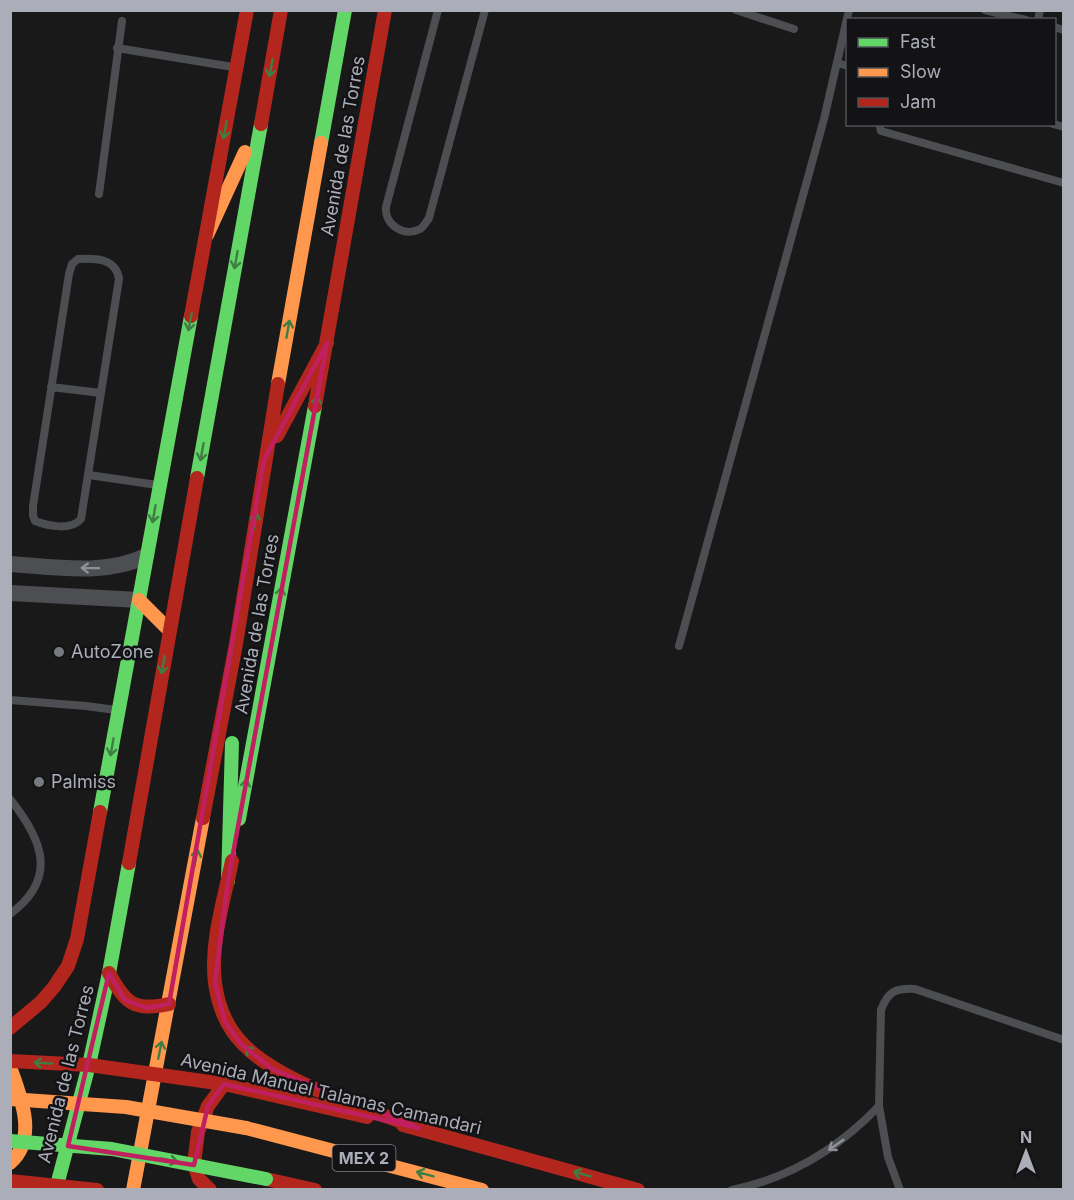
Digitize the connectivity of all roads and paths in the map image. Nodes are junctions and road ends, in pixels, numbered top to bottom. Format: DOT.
graph roads {
  1 [pos="247,10"];
  2 [pos="281,10"];
  3 [pos="345,10"];
  4 [pos="385,10"];
  5 [pos="438,10"];
  6 [pos="485,10"];
  7 [pos="736,10"];
  8 [pos="985,10"];
  9 [pos="326,12"];
  10 [pos="1018,18"];
  11 [pos="122,21"];
  12 [pos="846,23"];
  13 [pos="341,28"];
  14 [pos="794,29"];
  15 [pos="117,48"];
  16 [pos="837,63"];
  17 [pos="846,65"];
  18 [pos="237,67"];
  19 [pos="263,114"];
  20 [pos="880,126"];
  21 [pos="1064,183"];
  22 [pos="99,194"];
  23 [pos="207,235"];
  24 [pos="327,343"];
  25 [pos="51,387"];
  26 [pos="101,393"];
  27 [pos="264,460"];
  28 [pos="89,475"];
  29 [pos="159,485"];
  30 [pos="146,556"];
  31 [pos="10,564"];
  32 [pos="10,593"];
  33 [pos="139,600"];
  34 [pos="169,630"];
  35 [pos="236,644"];
  36 [pos="679,646"];
  37 [pos="10,700"];
  38 [pos="119,711"];
  39 [pos="10,799"];
  40 [pos="228,881"];
  41 [pos="10,914"];
  42 [pos="109,973"];
  43 [pos="169,1004"];
  44 [pos="10,1028"];
  45 [pos="1064,1040"];
  46 [pos="10,1061"];
  47 [pos="89,1065"];
  48 [pos="10,1067"];
  49 [pos="156,1073"];
  50 [pos="224,1084"];
  51 [pos="10,1099"];
  52 [pos="879,1106"];
  53 [pos="419,1128"];
  54 [pos="10,1141"];
  55 [pos="10,1163"];
  56 [pos="10,1181"];
  57 [pos="56,1187"];
  58 [pos="97,1190"];
  59 [pos="133,1190"];
  60 [pos="210,1190"];
  61 [pos="315,1190"];
  62 [pos="482,1190"];
  63 [pos="638,1190"];
  64 [pos="732,1190"];
  65 [pos="900,1190"];
  1 -- 18 [label="main road, Avenida de las Torres"];
  2 -- 19 [label="main road, Avenida de las Torres, one-way"];
  3 -- 13 [label="main road, Avenida de las Torres"];
  4 -- 24 [label="main road, Avenida de las Torres"];
  5 -- 6 [label="lane"];
  7 -- 14 [label="lane"];
  8 -- 10 [label="lane"];
  9 -- 13 [label="main road"];
  11 -- 15 [label="lane"];
  12 -- 16 [label="lane"];
  27 -- 13 [label="main road, Avenida de las Torres, one-way"];
  15 -- 18 [label="lane"];
  15 -- 22 [label="lane"];
  16 -- 17 [label="lane"];
  16 -- 36 [label="lane"];
  18 -- 23 [label="main road, Avenida de las Torres, one-way"];
  19 -- 23 [label="main road"];
  19 -- 34 [label="main road, Avenida de las Torres, one-way"];
  20 -- 21 [label="lane"];
  23 -- 29 [label="main road, Avenida de las Torres, one-way"];
  24 -- 27 [label="main road"];
  40 -- 24 [label="main road, Avenida de las Torres, one-way"];
  25 -- 26 [label="lane"];
  25 -- 26 [label="lane"];
  25 -- 28 [label="lane"];
  26 -- 28 [label="lane"];
  35 -- 27 [label="main road, Avenida de las Torres, one-way"];
  28 -- 29 [label="lane"];
  29 -- 30 [label="main road, Avenida de las Torres, one-way"];
  30 -- 31 [label="street, one-way"];
  30 -- 33 [label="main road, Avenida de las Torres"];
  32 -- 33 [label="street"];
  33 -- 34 [label="main road"];
  33 -- 38 [label="main road, Avenida de las Torres"];
  34 -- 42 [label="main road, Avenida de las Torres, one-way"];
  35 -- 40 [label="main road"];
  43 -- 35 [label="main road, Avenida de las Torres, one-way"];
  37 -- 38 [label="lane"];
  38 -- 44 [label="main road, Avenida de las Torres, one-way"];
  39 -- 41 [label="lane"];
  53 -- 40 [label="main road, Avenida de las Torres, one-way"];
  42 -- 43 [label="main road"];
  42 -- 47 [label="main road, Avenida de las Torres"];
  49 -- 43 [label="main road, Avenida de las Torres, one-way"];
  45 -- 52 [label="lane"];
  47 -- 46 [label="main road, Avenida Manuel Talamas Camandari, one-way"];
  47 -- 49 [label="main road, Avenida Manuel Talamas Camandari"];
  47 -- 57 [label="main road, Avenida de las Torres"];
  48 -- 55 [label="main road"];
  49 -- 50 [label="main road, Avenida Manuel Talamas Camandari"];
  49 -- 59 [label="main road, Avenida de las Torres"];
  50 -- 53 [label="main road, Avenida Manuel Talamas Camandari"];
  50 -- 60 [label="main road"];
  62 -- 51 [label="main road, MEX 2, one-way, bridge"];
  52 -- 64 [label="lane, one-way"];
  52 -- 65 [label="lane"];
  63 -- 53 [label="main road, Avenida Manuel Talamas Camandari, one-way"];
  54 -- 61 [label="main road, MEX 2, one-way, bridge"];
  56 -- 57 [label="main road"];
  57 -- 58 [label="main road"];
}
